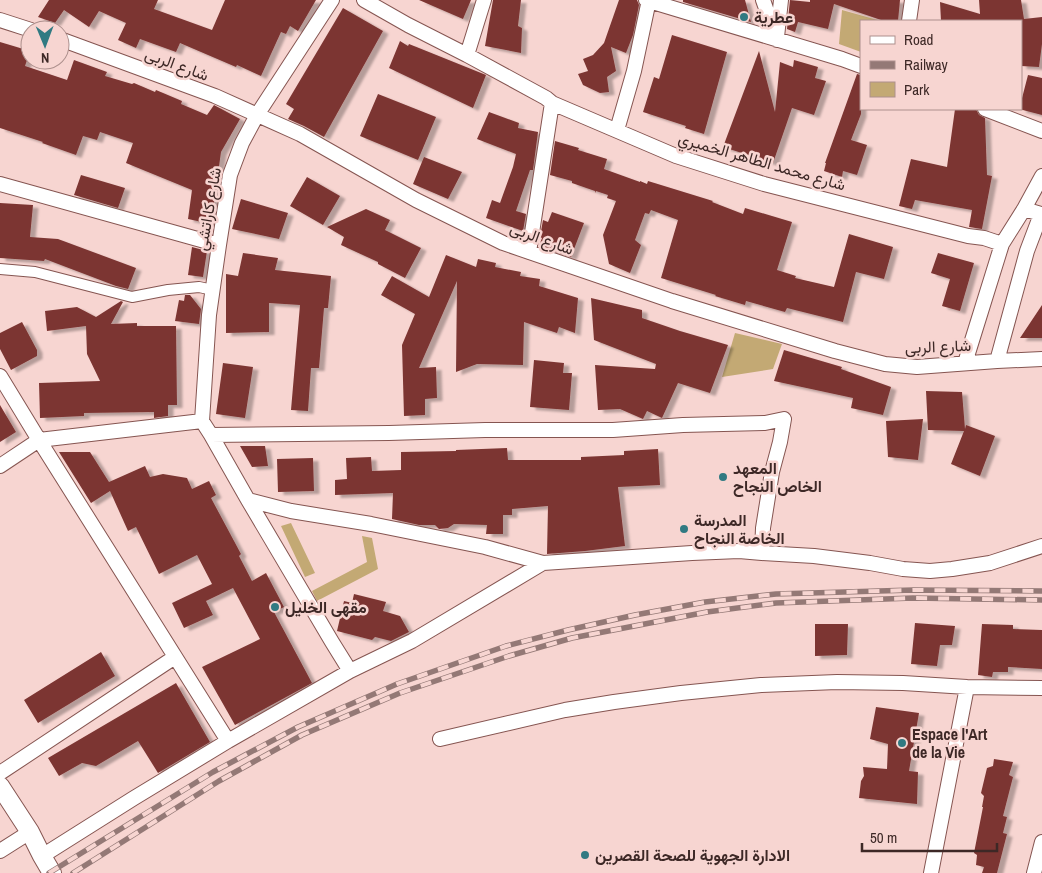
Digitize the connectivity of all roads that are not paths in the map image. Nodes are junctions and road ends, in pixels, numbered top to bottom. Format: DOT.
graph roads {
  1 [pos="332,0"];
  2 [pos="364,0"];
  3 [pos="484,0"];
  4 [pos="648,0"];
  5 [pos="763,0"];
  6 [pos="781,0"];
  7 [pos="912,0"];
  8 [pos="0,20"];
  9 [pos="909,20"];
  10 [pos="20,26"];
  11 [pos="777,40"];
  12 [pos="70,43"];
  13 [pos="467,54"];
  14 [pos="860,66"];
  15 [pos="552,103"];
  16 [pos="987,110"];
  17 [pos="258,114"];
  18 [pos="617,130"];
  19 [pos="1042,131"];
  20 [pos="1042,176"];
  21 [pos="0,184"];
  22 [pos="1024,209"];
  23 [pos="1042,213"];
  24 [pos="1002,244"];
  25 [pos="219,245"];
  26 [pos="529,252"];
  27 [pos="0,269"];
  28 [pos="212,290"];
  29 [pos="1042,359"];
  30 [pos="997,361"];
  31 [pos="965,363"];
  32 [pos="0,376"];
  33 [pos="202,421"];
  34 [pos="211,435"];
  35 [pos="38,440"];
  36 [pos="0,466"];
  37 [pos="248,500"];
  38 [pos="1042,546"];
  39 [pos="762,553"];
  40 [pos="543,563"];
  41 [pos="175,657"];
  42 [pos="350,671"];
  43 [pos="966,687"];
  44 [pos="1042,688"];
  45 [pos="440,739"];
  46 [pos="228,741"];
  47 [pos="0,773"];
  48 [pos="0,786"];
  49 [pos="30,832"];
  50 [pos="1042,842"];
  51 [pos="0,851"];
  52 [pos="42,856"];
  53 [pos="52,873"];
  54 [pos="931,873"];
  55 [pos="1034,873"];
  1 -- 17 [label="street, شارع كاراتشي"];
  2 -- 13 [label="street, شارع محمد الطاهر الخميري"];
  3 -- 13 [label="street"];
  4 -- 11 [label="street"];
  4 -- 18 [label="street"];
  5 -- 11 [label="street"];
  6 -- 11 [label="street"];
  7 -- 9 [label="street"];
  8 -- 10 [label="street"];
  11 -- 14 [label="street"];
  12 -- 17 [label="street, شارع الربى"];
  13 -- 15 [label="street, شارع محمد الطاهر الخميري"];
  15 -- 18 [label="street, شارع محمد الطاهر الخميري"];
  15 -- 26 [label="street"];
  16 -- 19 [label="street"];
  17 -- 25 [label="street, شارع كاراتشي"];
  17 -- 26 [label="street, شارع الربى"];
  18 -- 24 [label="street, شارع محمد الطاهر الخميري"];
  20 -- 22 [label="street"];
  21 -- 25 [label="street"];
  22 -- 23 [label="street"];
  22 -- 24 [label="street"];
  23 -- 30 [label="street"];
  24 -- 31 [label="street"];
  25 -- 28 [label="street, شارع كاراتشي"];
  26 -- 31 [label="street, شارع الربى"];
  27 -- 28 [label="street"];
  28 -- 33 [label="street, شارع كاراتشي"];
  29 -- 30 [label="street, شارع الربى"];
  30 -- 31 [label="street, شارع الربى"];
  32 -- 35 [label="street"];
  33 -- 34 [label="street"];
  33 -- 35 [label="street"];
  34 -- 37 [label="street"];
  34 -- 39 [label="street"];
  35 -- 36 [label="street"];
  35 -- 41 [label="street"];
  37 -- 40 [label="street"];
  37 -- 42 [label="street"];
  38 -- 39 [label="street"];
  39 -- 40 [label="street"];
  40 -- 42 [label="street"];
  41 -- 46 [label="street"];
  41 -- 47 [label="street"];
  42 -- 46 [label="street"];
  43 -- 44 [label="street"];
  43 -- 45 [label="street"];
  43 -- 54 [label="street"];
  46 -- 52 [label="street"];
  48 -- 49 [label="street"];
  49 -- 51 [label="street"];
  49 -- 52 [label="street"];
  50 -- 55 [label="street"];
  52 -- 53 [label="street"];
}
